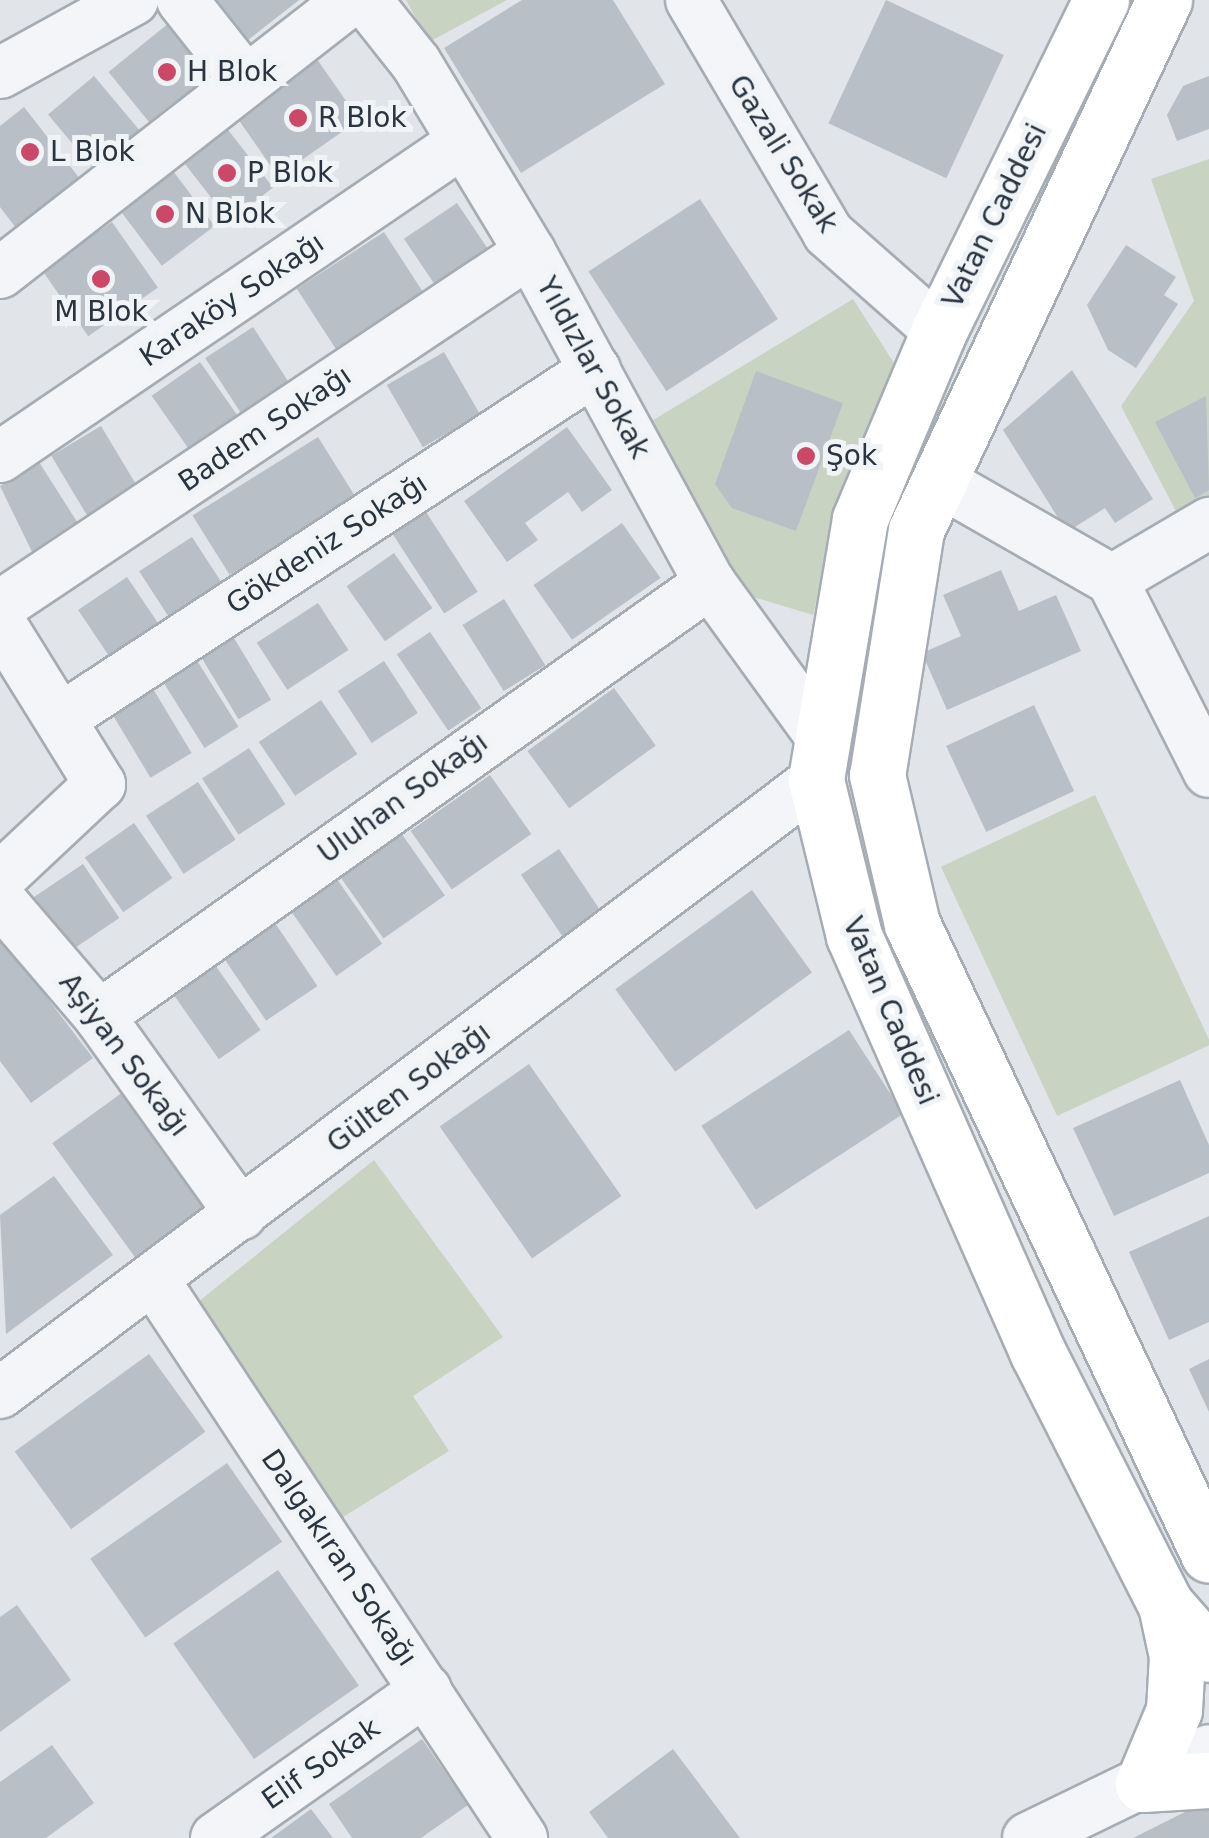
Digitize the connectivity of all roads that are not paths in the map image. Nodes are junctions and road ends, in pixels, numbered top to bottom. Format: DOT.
graph roads {
  1 [pos="133,0"];
  2 [pos="182,0"];
  3 [pos="350,0"];
  4 [pos="366,0"];
  5 [pos="691,0"];
  6 [pos="1101,0"];
  7 [pos="1164,0"];
  8 [pos="0,73"];
  9 [pos="246,81"];
  10 [pos="463,142"];
  11 [pos="530,252"];
  12 [pos="0,273"];
  13 [pos="939,331"];
  14 [pos="595,370"];
  15 [pos="0,458"];
  16 [pos="938,480"];
  17 [pos="1209,523"];
  18 [pos="1112,580"];
  19 [pos="710,583"];
  20 [pos="0,606"];
  21 [pos="0,623"];
  22 [pos="60,719"];
  23 [pos="818,758"];
  24 [pos="1209,772"];
  25 [pos="0,878"];
  26 [pos="0,900"];
  27 [pos="99,1016"];
  28 [pos="242,1214"];
  29 [pos="153,1280"];
  30 [pos="0,1393"];
  31 [pos="1209,1556"];
  32 [pos="1166,1606"];
  33 [pos="1209,1654"];
  34 [pos="426,1690"];
  35 [pos="1209,1750"];
  36 [pos="1209,1780"];
  37 [pos="1143,1784"];
  38 [pos="216,1838"];
  39 [pos="522,1838"];
  40 [pos="1028,1838"];
  1 -- 8 [label="street"];
  2 -- 9 [label="street"];
  3 -- 9 [label="street"];
  4 -- 10 [label="street, Yıldızlar Sokak"];
  5 -- 13 [label="street, Gazali Sokak"];
  6 -- 13 [label="main road, Vatan Caddesi"];
  7 -- 16 [label="main road, Vatan Caddesi"];
  9 -- 12 [label="street"];
  10 -- 11 [label="street, Yıldızlar Sokak"];
  10 -- 15 [label="street, Karaköy Sokağı"];
  11 -- 14 [label="street, Yıldızlar Sokak"];
  11 -- 20 [label="street, Badem Sokağı"];
  13 -- 23 [label="main road, Vatan Caddesi"];
  14 -- 19 [label="street, Yıldızlar Sokak"];
  14 -- 22 [label="street, Gökdeniz Sokağı"];
  16 -- 18 [label="street"];
  16 -- 31 [label="main road, Vatan Caddesi"];
  17 -- 18 [label="street"];
  18 -- 24 [label="street"];
  19 -- 23 [label="street, Yıldızlar Sokak"];
  19 -- 27 [label="street, Uluhan Sokağı"];
  21 -- 22 [label="street"];
  22 -- 25 [label="street"];
  23 -- 28 [label="street, Gülten Sokağı"];
  23 -- 32 [label="main road, Vatan Caddesi"];
  26 -- 27 [label="street, Aşiyan Sokağı"];
  27 -- 28 [label="street, Aşiyan Sokağı"];
  28 -- 29 [label="street, Gülten Sokağı"];
  29 -- 30 [label="street, Gülten Sokağı"];
  29 -- 34 [label="street, Dalgakıran Sokağı"];
  32 -- 33 [label="main road, Vatan Caddesi"];
  32 -- 37 [label="main road"];
  34 -- 38 [label="street, Elif Sokak"];
  34 -- 39 [label="street, Dalgakıran Sokağı"];
  35 -- 37 [label="street"];
  36 -- 37 [label="main road"];
  37 -- 40 [label="street"];
}
